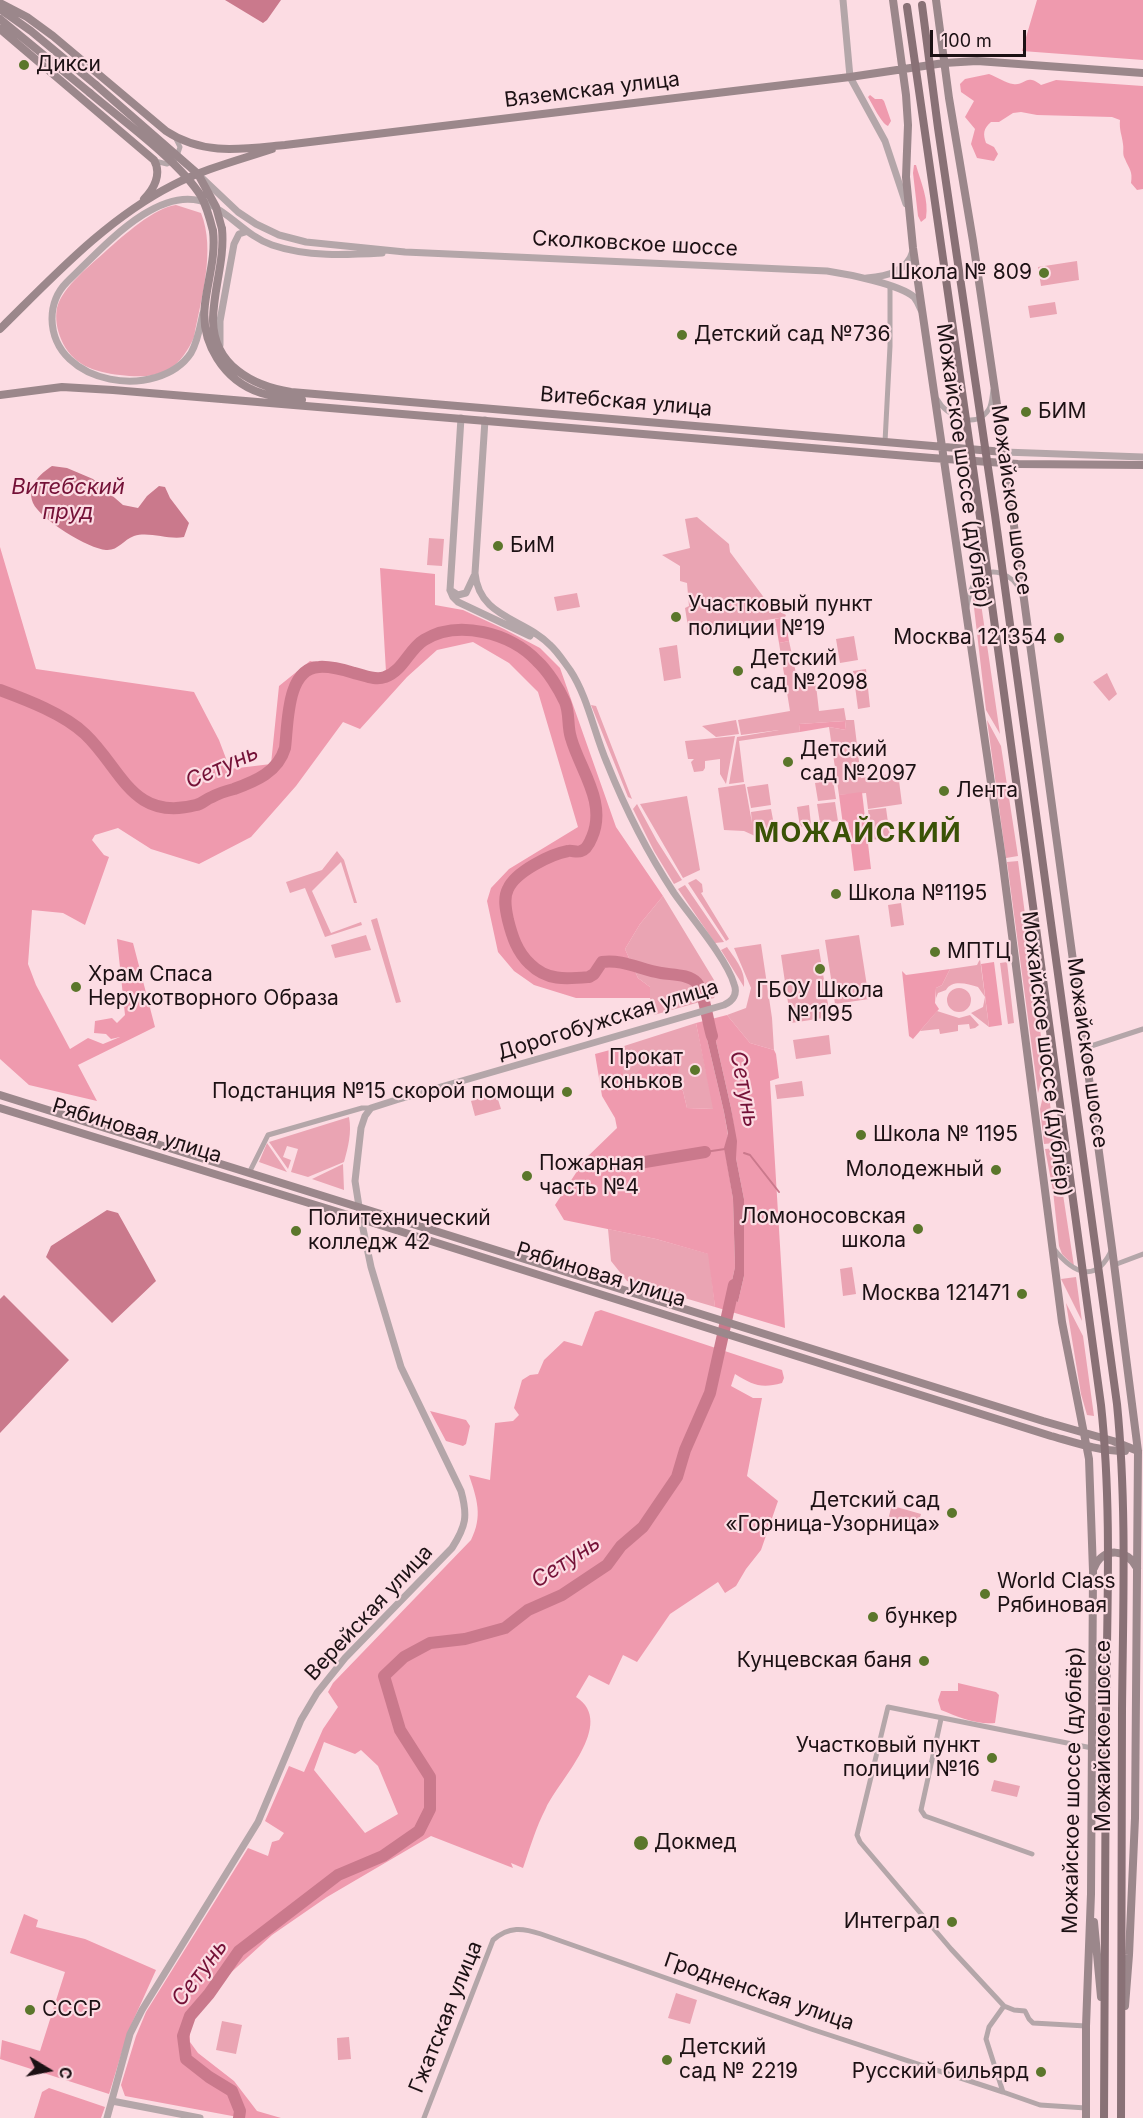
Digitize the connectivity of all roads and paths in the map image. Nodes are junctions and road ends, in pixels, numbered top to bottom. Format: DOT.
graph roads {
  1 [pos="843,0"];
  2 [pos="893,0"];
  3 [pos="936,0"];
  4 [pos="0,3"];
  5 [pos="921,3"];
  6 [pos="907,4"];
  7 [pos="0,9"];
  8 [pos="0,19"];
  9 [pos="0,29"];
  10 [pos="944,63"];
  11 [pos="903,69"];
  12 [pos="1143,73"];
  13 [pos="850,77"];
  14 [pos="178,139"];
  15 [pos="285,145"];
  16 [pos="154,160"];
  17 [pos="198,174"];
  18 [pos="136,207"];
  19 [pos="908,209"];
  20 [pos="245,232"];
  21 [pos="913,248"];
  22 [pos="405,252"];
  23 [pos="862,278"];
  24 [pos="890,287"];
  25 [pos="204,306"];
  26 [pos="922,312"];
  27 [pos="0,329"];
  28 [pos="220,350"];
  29 [pos="993,385"];
  30 [pos="933,389"];
  31 [pos="0,395"];
  32 [pos="360,409"];
  33 [pos="461,418"];
  34 [pos="485,420"];
  35 [pos="885,442"];
  36 [pos="941,448"];
  37 [pos="1004,452"];
  38 [pos="1143,457"];
  39 [pos="943,459"];
  40 [pos="1005,463"];
  41 [pos="1143,465"];
  42 [pos="475,573"];
  43 [pos="450,590"];
  44 [pos="1023,598"];
  45 [pos="966,613"];
  46 [pos="561,659"];
  47 [pos="1143,1029"];
  48 [pos="1085,1048"];
  49 [pos="0,1095"];
  50 [pos="0,1108"];
  51 [pos="371,1108"];
  52 [pos="249,1173"];
  53 [pos="360,1208"];
  54 [pos="361,1219"];
  55 [pos="1053,1247"];
  56 [pos="1113,1248"];
  57 [pos="1143,1254"];
  58 [pos="1114,1265"];
  59 [pos="1086,1434"];
  60 [pos="1088,1447"];
  61 [pos="1141,1451"];
  62 [pos="1093,1571"];
  63 [pos="1138,1572"];
  64 [pos="941,1719"];
  65 [pos="1092,1748"];
  66 [pos="1032,1854"];
  67 [pos="1091,1894"];
  68 [pos="504,1932"];
  69 [pos="1004,2006"];
  70 [pos="1086,2026"];
  71 [pos="1105,2030"];
  72 [pos="1122,2031"];
  73 [pos="1003,2092"];
  74 [pos="112,2101"];
  75 [pos="1086,2108"];
  76 [pos="106,2118"];
  77 [pos="200,2118"];
  78 [pos="424,2118"];
  79 [pos="1086,2118"];
  80 [pos="1104,2118"];
  81 [pos="1122,2118"];
  1 -- 13 [label="street"];
  2 -- 11 [label="main road, Можайское шоссе (дублёр)"];
  3 -- 10 [label="main road, Можайское шоссе (дублёр)"];
  4 -- 14 [label="main road"];
  5 -- 72 [label="main road, Можайское шоссе, bridge"];
  6 -- 71 [label="main road, Можайское шоссе, bridge"];
  7 -- 17 [label="main road, bridge"];
  8 -- 25 [label="main road, bridge"];
  9 -- 16 [label="main road"];
  10 -- 11 [label="main road, Вяземская улица"];
  10 -- 12 [label="main road, Вяземская улица"];
  10 -- 29 [label="main road, Можайское шоссе (дублёр)"];
  11 -- 13 [label="main road, Вяземская улица"];
  11 -- 19 [label="main road, Можайское шоссе (дублёр)"];
  13 -- 15 [label="main road, Вяземская улица"];
  13 -- 19 [label="street"];
  14 -- 15 [label="main road, Вяземская улица"];
  14 -- 16 [label="street"];
  15 -- 18 [label="main road, Вяземская улица"];
  16 -- 18 [label="main road"];
  17 -- 22 [label="street"];
  17 -- 28 [label="main road, bridge"];
  18 -- 27 [label="main road, Вяземская улица"];
  19 -- 21 [label="main road, Можайское шоссе (дублёр)"];
  20 -- 22 [label="street"];
  20 -- 25 [label="street"];
  20 -- 28 [label="street"];
  21 -- 23 [label="street, Сколковское шоссе"];
  21 -- 26 [label="main road, Можайское шоссе (дублёр)"];
  22 -- 23 [label="street, Сколковское шоссе"];
  23 -- 24 [label="street, Сколковское шоссе"];
  24 -- 26 [label="street, Сколковское шоссе"];
  24 -- 35 [label="street"];
  25 -- 32 [label="main road"];
  26 -- 30 [label="main road, Можайское шоссе (дублёр)"];
  28 -- 35 [label="main road, Витебская улица"];
  29 -- 30 [label="street"];
  29 -- 37 [label="main road, Можайское шоссе (дублёр)"];
  30 -- 36 [label="main road, Можайское шоссе (дублёр)"];
  31 -- 32 [label="main road"];
  32 -- 33 [label="main road, Витебская улица"];
  33 -- 34 [label="main road, Витебская улица"];
  33 -- 43 [label="street"];
  34 -- 39 [label="main road, Витебская улица"];
  34 -- 42 [label="street, Дорогобужская улица"];
  35 -- 36 [label="main road, Витебская улица"];
  36 -- 37 [label="main road, Витебская улица"];
  36 -- 39 [label="main road, Можайское шоссе (дублёр)"];
  37 -- 38 [label="street"];
  37 -- 40 [label="main road, Можайское шоссе (дублёр)"];
  39 -- 40 [label="main road, Витебская улица"];
  39 -- 45 [label="main road, Можайское шоссе (дублёр)"];
  40 -- 41 [label="main road, Витебская улица"];
  40 -- 44 [label="main road, Можайское шоссе (дублёр)"];
  42 -- 43 [label="street"];
  42 -- 46 [label="street, Дорогобужская улица"];
  43 -- 46 [label="street, Дорогобужская улица"];
  44 -- 45 [label="street"];
  44 -- 48 [label="main road, Можайское шоссе (дублёр)"];
  45 -- 55 [label="main road, Можайское шоссе (дублёр)"];
  46 -- 51 [label="street, Дорогобужская улица"];
  47 -- 48 [label="street"];
  48 -- 56 [label="main road, Можайское шоссе (дублёр)"];
  49 -- 52 [label="main road, Рябиновая улица"];
  50 -- 54 [label="main road, Рябиновая улица"];
  51 -- 52 [label="street, Дорогобужская улица"];
  51 -- 53 [label="street, Верейская улица"];
  52 -- 53 [label="main road, Рябиновая улица"];
  53 -- 54 [label="street, Верейская улица"];
  53 -- 59 [label="main road, Рябиновая улица"];
  54 -- 60 [label="main road, Рябиновая улица"];
  54 -- 74 [label="street, Верейская улица"];
  55 -- 56 [label="street"];
  55 -- 59 [label="main road, Можайское шоссе (дублёр)"];
  56 -- 58 [label="main road, Можайское шоссе (дублёр)"];
  57 -- 58 [label="street"];
  58 -- 61 [label="main road, Можайское шоссе (дублёр)"];
  59 -- 60 [label="main road, Можайское шоссе (дублёр)"];
  59 -- 61 [label="main road, Рябиновая улица"];
  60 -- 61 [label="main road, Рябиновая улица"];
  60 -- 62 [label="main road, Можайское шоссе (дублёр)"];
  61 -- 63 [label="main road, Можайское шоссе (дублёр)"];
  62 -- 63 [label="main road"];
  62 -- 65 [label="main road, Можайское шоссе (дублёр)"];
  63 -- 72 [label="main road, Можайское шоссе (дублёр)"];
  64 -- 65 [label="street"];
  64 -- 66 [label="street"];
  64 -- 69 [label="street"];
  65 -- 67 [label="main road, Можайское шоссе (дублёр)"];
  67 -- 70 [label="main road, Можайское шоссе (дублёр)"];
  67 -- 71 [label="main road"];
  68 -- 73 [label="street, Гродненская улица"];
  68 -- 78 [label="street, Гжатская улица"];
  69 -- 70 [label="street"];
  69 -- 73 [label="street"];
  70 -- 75 [label="main road, Можайское шоссе (дублёр)"];
  71 -- 80 [label="main road, Можайское шоссе"];
  72 -- 81 [label="main road, Можайское шоссе"];
  73 -- 75 [label="street, Гродненская улица"];
  74 -- 76 [label="street, Верейская улица"];
  74 -- 77 [label="street"];
  75 -- 79 [label="main road, Можайское шоссе (дублёр)"];
}
